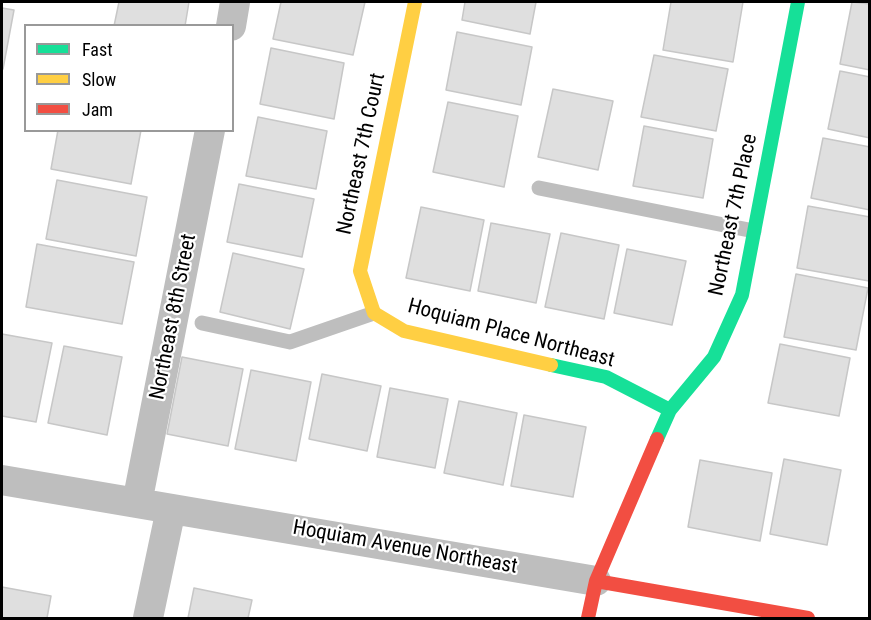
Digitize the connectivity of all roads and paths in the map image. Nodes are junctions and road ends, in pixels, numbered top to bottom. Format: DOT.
graph roads {
  1 [pos="235,2"];
  2 [pos="415,2"];
  3 [pos="798,2"];
  4 [pos="231,24"];
  5 [pos="210,132"];
  6 [pos="539,188"];
  7 [pos="754,231"];
  8 [pos="374,313"];
  9 [pos="202,323"];
  10 [pos="670,410"];
  11 [pos="2,480"];
  12 [pos="137,503"];
  13 [pos="171,509"];
  14 [pos="596,581"];
  15 [pos="148,618"];
  16 [pos="588,618"];
  17 [pos="808,618"];
  1 -- 4 [label="street"];
  2 -- 8 [label="street, Northeast 7th Court"];
  3 -- 7 [label="street, Northeast 7th Place"];
  5 -- 12 [label="street, Northeast 8th Street"];
  6 -- 7 [label="lane"];
  7 -- 10 [label="street, Northeast 7th Place"];
  8 -- 9 [label="lane"];
  8 -- 10 [label="street, Hoquiam Place Northeast"];
  10 -- 14 [label="street, Northeast 7th Place"];
  11 -- 12 [label="street, Hoquiam Avenue Northeast"];
  12 -- 13 [label="street, Hoquiam Avenue Northeast"];
  13 -- 14 [label="street, Hoquiam Avenue Northeast"];
  13 -- 15 [label="street"];
  14 -- 16 [label="street, Northeast 7th Place"];
  14 -- 17 [label="street, Hoquiam Avenue Northeast"];
}
